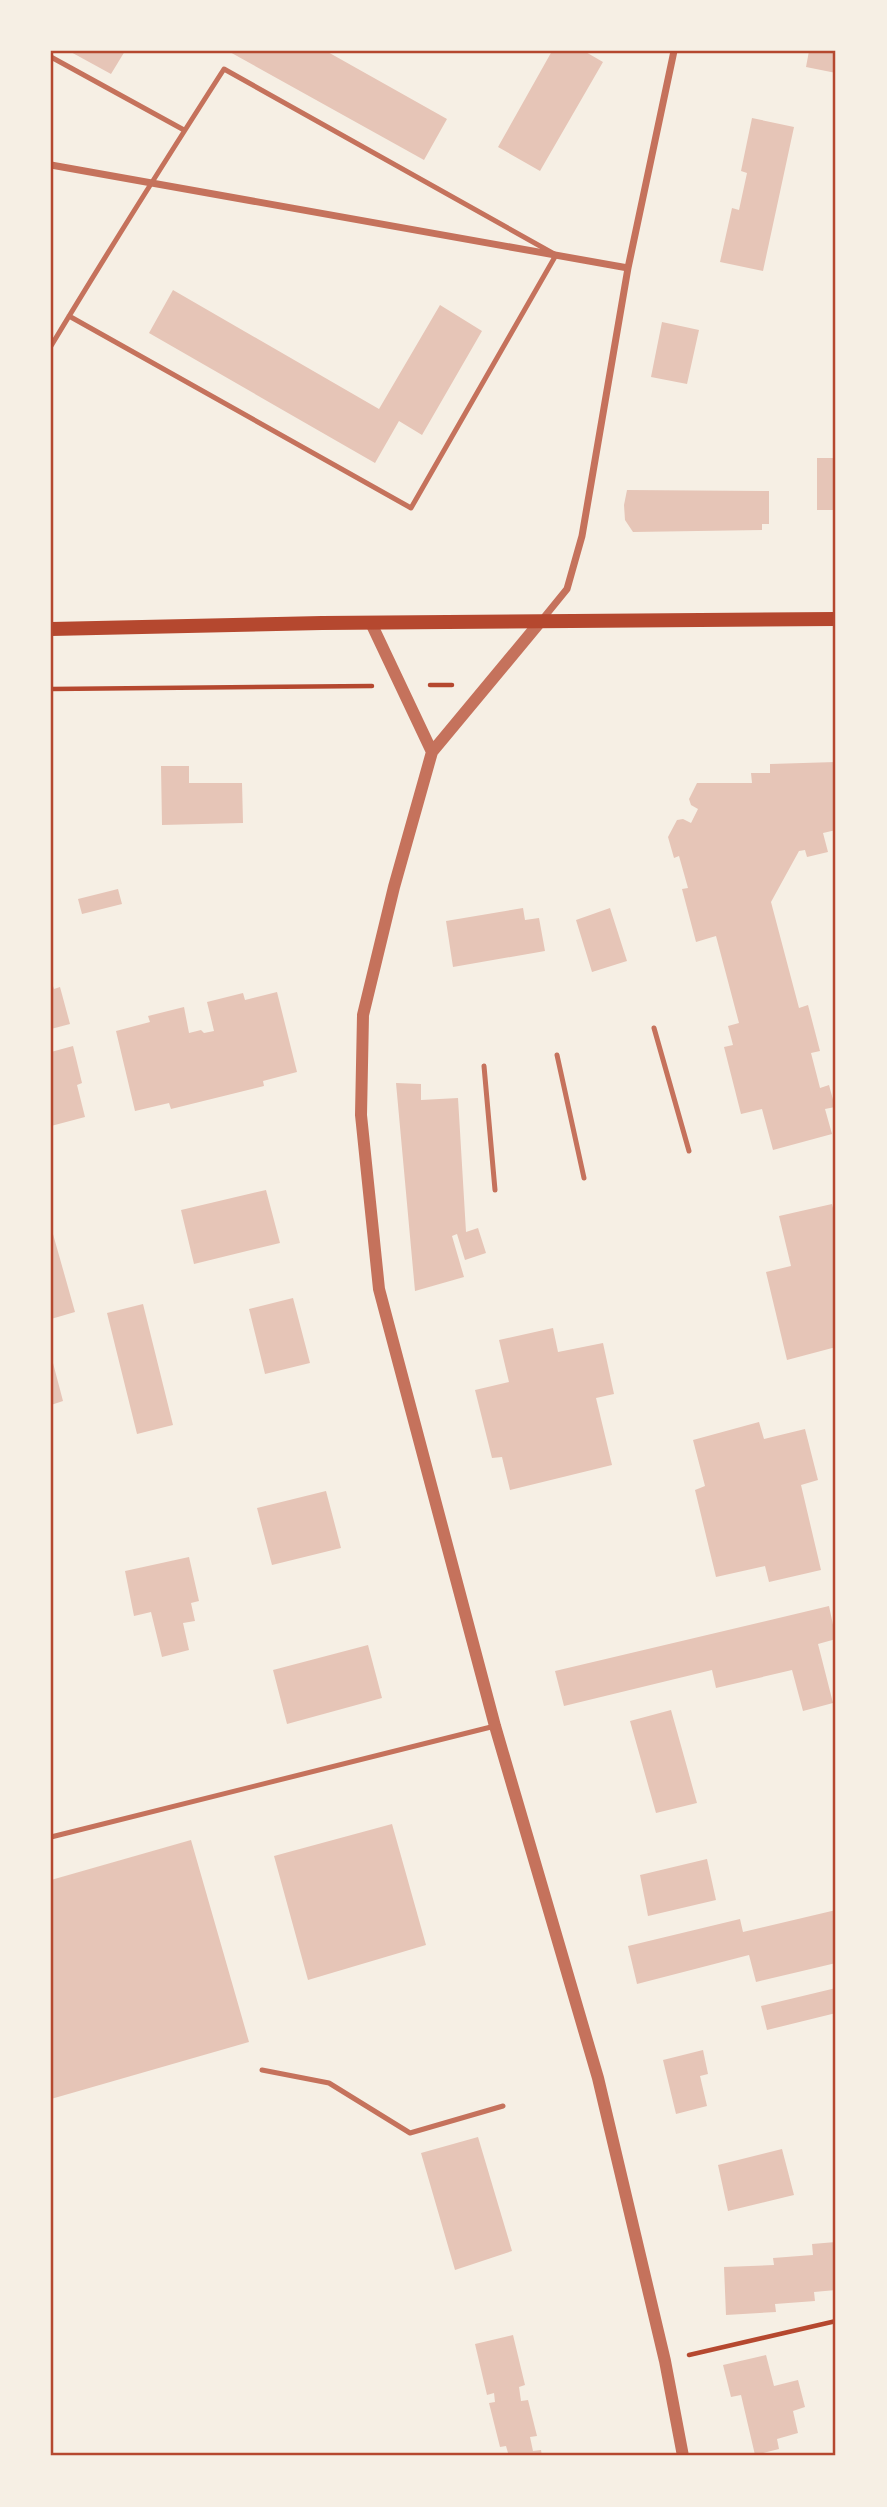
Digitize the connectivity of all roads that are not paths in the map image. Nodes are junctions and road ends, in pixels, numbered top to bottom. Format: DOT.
graph roads {
  1 [pos="674,51"];
  2 [pos="51,57"];
  3 [pos="184,130"];
  4 [pos="51,165"];
  5 [pos="151,183"];
  6 [pos="556,255"];
  7 [pos="628,268"];
  8 [pos="69,316"];
  9 [pos="51,346"];
  10 [pos="836,619"];
  11 [pos="371,622"];
  12 [pos="540,622"];
  13 [pos="51,628"];
  14 [pos="432,752"];
  15 [pos="654,1028"];
  16 [pos="557,1055"];
  17 [pos="484,1066"];
  18 [pos="690,1151"];
  19 [pos="584,1178"];
  20 [pos="495,1190"];
  21 [pos="495,1726"];
  22 [pos="51,1837"];
  23 [pos="262,2070"];
  24 [pos="503,2106"];
  25 [pos="682,2456"];
  1 -- 7 [label="street"];
  2 -- 3 [label="lane"];
  3 -- 5 [label="lane"];
  3 -- 6 [label="lane"];
  4 -- 5 [label="street"];
  5 -- 6 [label="street"];
  5 -- 8 [label="lane"];
  6 -- 7 [label="street"];
  6 -- 8 [label="lane"];
  7 -- 12 [label="street"];
  8 -- 9 [label="lane"];
  10 -- 12 [label="main road"];
  11 -- 12 [label="main road"];
  11 -- 13 [label="main road"];
  11 -- 14 [label="street"];
  12 -- 14 [label="street"];
  14 -- 21 [label="street"];
  15 -- 18 [label="lane"];
  16 -- 19 [label="lane"];
  17 -- 20 [label="lane"];
  21 -- 22 [label="lane"];
  21 -- 25 [label="street"];
  23 -- 24 [label="lane"];
}
